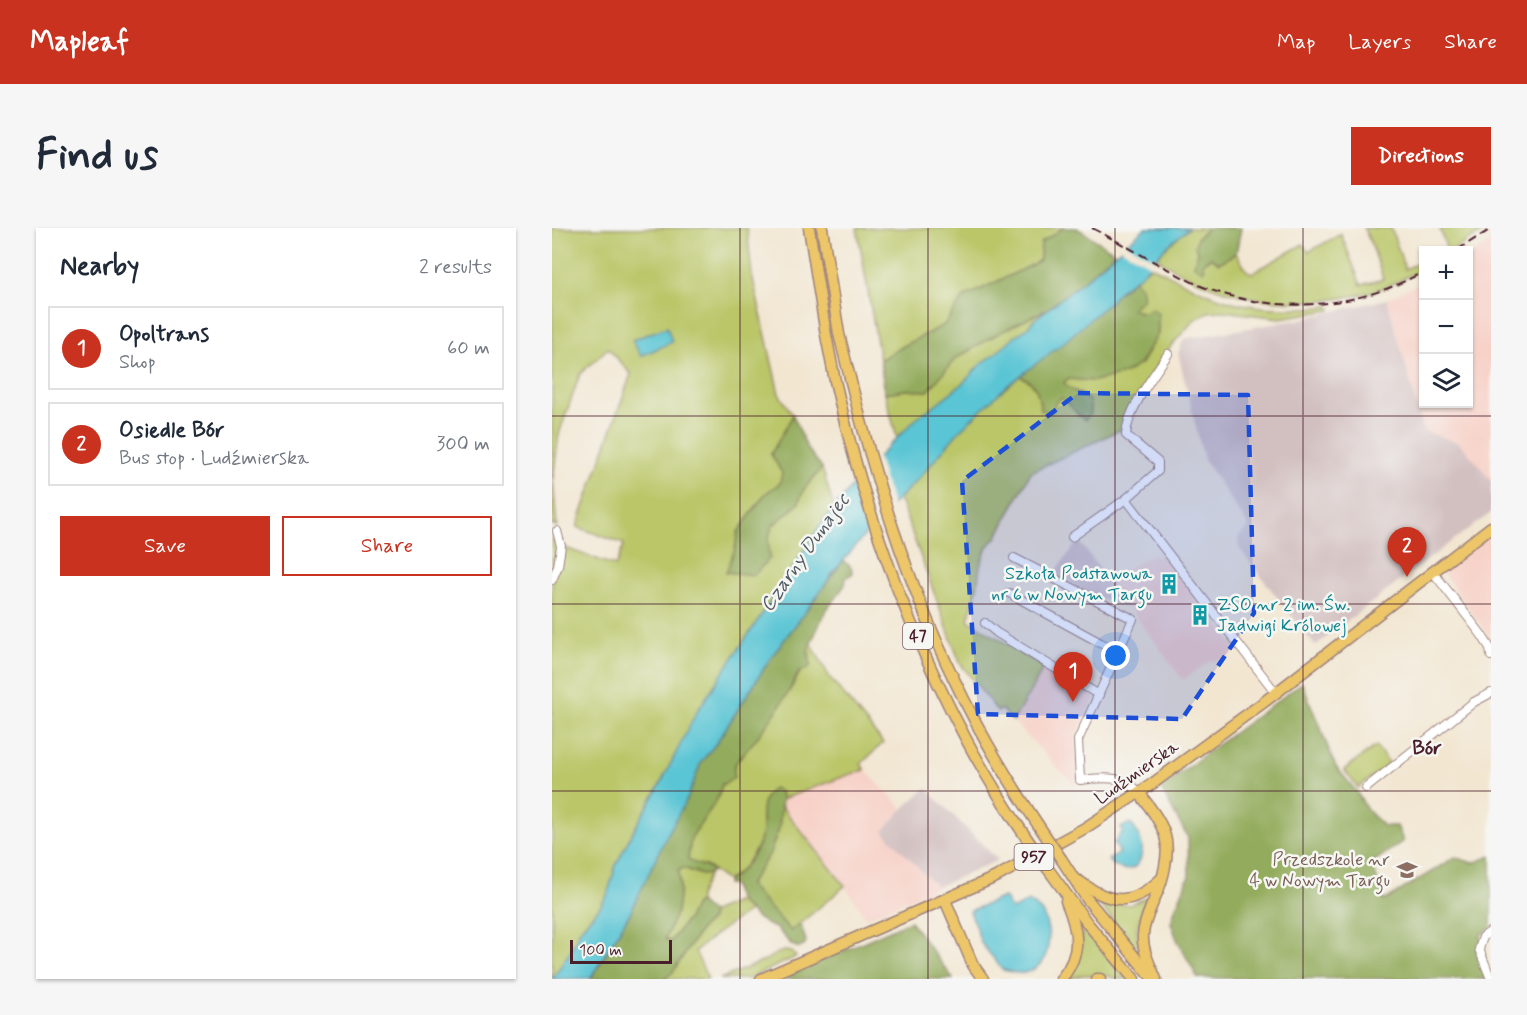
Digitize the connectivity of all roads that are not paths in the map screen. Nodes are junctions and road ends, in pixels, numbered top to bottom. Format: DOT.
graph roads {
  1 [pos="809,228"];
  2 [pos="822,228"];
  3 [pos="1168,354"];
  4 [pos="1126,499"];
  5 [pos="1491,527"];
  6 [pos="557,531"];
  7 [pos="1072,537"];
  8 [pos="1014,558"];
  9 [pos="1433,572"];
  10 [pos="552,580"];
  11 [pos="1009,593"];
  12 [pos="985,623"];
  13 [pos="1119,653"];
  14 [pos="1491,656"];
  15 [pos="1276,693"];
  16 [pos="1491,693"];
  17 [pos="1099,696"];
  18 [pos="1366,788"];
  19 [pos="1139,792"];
  20 [pos="1071,875"];
  21 [pos="1161,879"];
  22 [pos="1060,887"];
  23 [pos="945,900"];
  24 [pos="1491,932"];
  25 [pos="761,979"];
  26 [pos="983,979"];
  27 [pos="1061,979"];
  28 [pos="1134,979"];
  29 [pos="1154,979"];
  30 [pos="1491,979"];
  1 -- 22 [label="main road, 47, bridge"];
  2 -- 20 [label="main road, 47, bridge"];
  3 -- 4 [label="street"];
  4 -- 7 [label="street"];
  4 -- 15 [label="street"];
  5 -- 9 [label="main road, Ludźmierska / 957"];
  6 -- 10 [label="street"];
  8 -- 13 [label="street"];
  9 -- 14 [label="street"];
  9 -- 15 [label="main road, Ludźmierska / 957"];
  11 -- 13 [label="street"];
  12 -- 17 [label="street"];
  13 -- 17 [label="street"];
  15 -- 19 [label="main road, Ludźmierska / 957"];
  16 -- 18 [label="street"];
  17 -- 19 [label="street"];
  19 -- 21 [label="main road"];
  19 -- 23 [label="main road, Ludźmierska / 957"];
  20 -- 21 [label="main road"];
  20 -- 29 [label="main road, 47"];
  21 -- 29 [label="main road"];
  22 -- 27 [label="main road"];
  22 -- 28 [label="main road, 47"];
  23 -- 25 [label="main road, Ludźmierska / 957"];
  23 -- 26 [label="main road"];
  24 -- 30 [label="street"];
}
